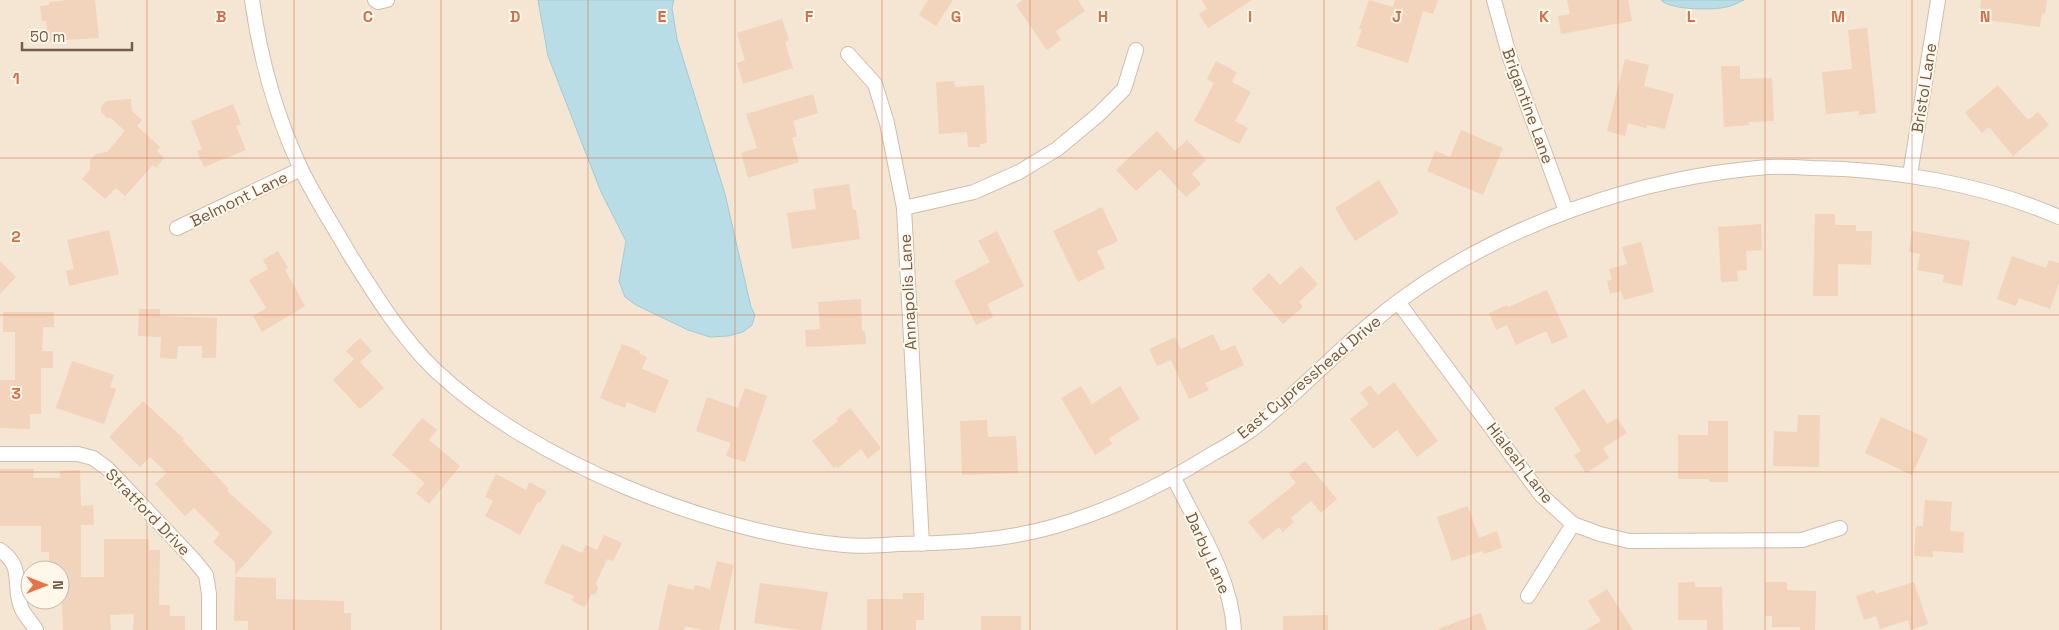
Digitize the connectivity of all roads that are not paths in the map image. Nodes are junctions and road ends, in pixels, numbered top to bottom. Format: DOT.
graph roads {
  1 [pos="252,0"];
  2 [pos="375,0"];
  3 [pos="387,0"];
  4 [pos="1494,0"];
  5 [pos="1938,0"];
  6 [pos="1136,50"];
  7 [pos="848,54"];
  8 [pos="301,169"];
  9 [pos="1910,175"];
  10 [pos="904,208"];
  11 [pos="1566,211"];
  12 [pos="2059,217"];
  13 [pos="177,228"];
  14 [pos="1398,302"];
  15 [pos="0,454"];
  16 [pos="1174,478"];
  17 [pos="1573,524"];
  18 [pos="1840,528"];
  19 [pos="922,544"];
  20 [pos="0,550"];
  21 [pos="1528,596"];
  22 [pos="36,630"];
  23 [pos="209,630"];
  24 [pos="1234,630"];
  1 -- 8 [label="street, East Cypresshead Drive"];
  2 -- 3 [label="street"];
  4 -- 11 [label="street, Brigantine Lane"];
  5 -- 9 [label="street, Bristol Lane"];
  6 -- 10 [label="street"];
  7 -- 10 [label="street, Annapolis Lane"];
  8 -- 13 [label="street, Belmont Lane"];
  8 -- 19 [label="street, East Cypresshead Drive"];
  9 -- 11 [label="street, East Cypresshead Drive"];
  9 -- 12 [label="street, East Cypresshead Drive"];
  10 -- 19 [label="street, Annapolis Lane"];
  11 -- 14 [label="street, East Cypresshead Drive"];
  14 -- 16 [label="street, East Cypresshead Drive"];
  14 -- 17 [label="street, Hialeah Lane"];
  15 -- 23 [label="street, Stratford Drive"];
  16 -- 19 [label="street, East Cypresshead Drive"];
  16 -- 24 [label="street, Darby Lane"];
  17 -- 18 [label="street, Hialeah Lane"];
  17 -- 21 [label="street"];
  20 -- 22 [label="street"];
}
